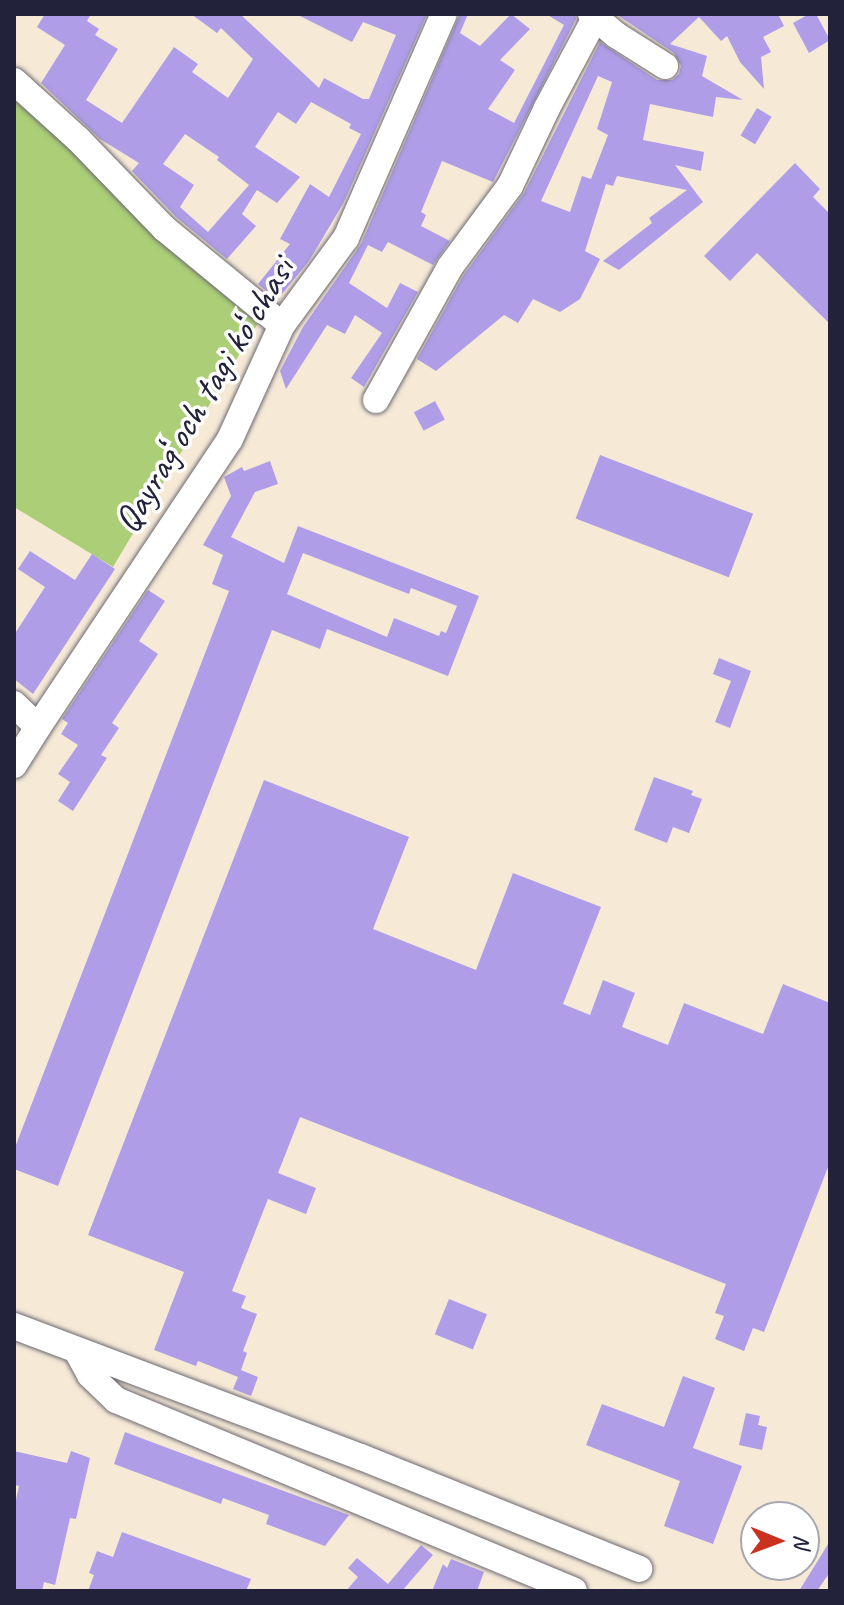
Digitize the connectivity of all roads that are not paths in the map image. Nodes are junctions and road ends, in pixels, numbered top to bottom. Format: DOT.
graph roads {
  1 [pos="444,14"];
  2 [pos="593,16"];
  3 [pos="665,66"];
  4 [pos="14,81"];
  5 [pos="282,325"];
  6 [pos="376,400"];
  7 [pos="14,704"];
  8 [pos="38,727"];
  9 [pos="14,765"];
  10 [pos="14,1326"];
  11 [pos="78,1353"];
  12 [pos="639,1569"];
  13 [pos="574,1591"];
  1 -- 5 [label="street, Qayragʻoch tagi koʻchasi"];
  2 -- 3 [label="street"];
  2 -- 6 [label="street"];
  4 -- 5 [label="street"];
  5 -- 8 [label="street, Qayragʻoch tagi koʻchasi"];
  7 -- 8 [label="street"];
  8 -- 9 [label="street, Qayragʻoch tagi koʻchasi"];
  10 -- 11 [label="street"];
  11 -- 12 [label="street"];
  11 -- 13 [label="street"];
}
